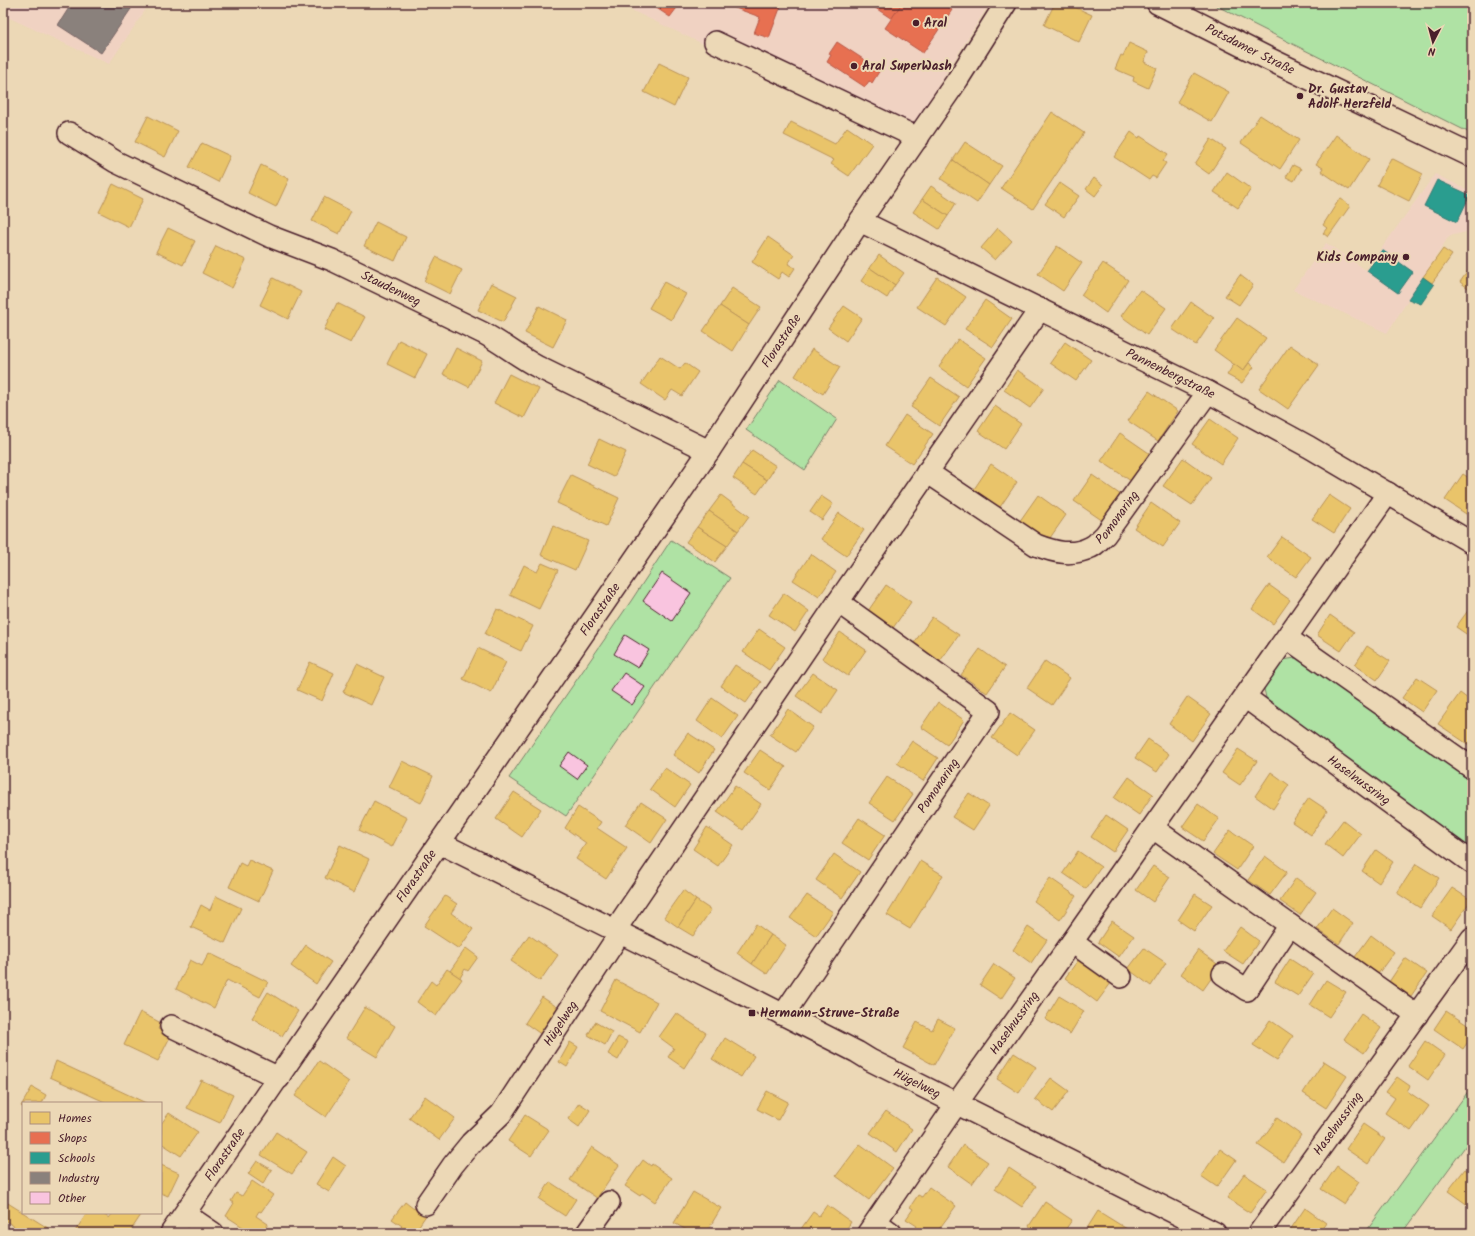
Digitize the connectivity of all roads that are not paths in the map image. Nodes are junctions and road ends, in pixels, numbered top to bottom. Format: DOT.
graph roads {
  1 [pos="1006,3"];
  2 [pos="1158,3"];
  3 [pos="715,42"];
  4 [pos="69,133"];
  5 [pos="918,138"];
  6 [pos="1472,156"];
  7 [pos="860,221"];
  8 [pos="1040,309"];
  9 [pos="1208,392"];
  10 [pos="709,451"];
  11 [pos="927,472"];
  12 [pos="1388,493"];
  13 [pos="1472,542"];
  14 [pos="838,602"];
  15 [pos="1287,638"];
  16 [pos="1245,697"];
  17 [pos="1472,768"];
  18 [pos="1153,828"];
  19 [pos="440,843"];
  20 [pos="1472,863"];
  21 [pos="1290,925"];
  22 [pos="617,932"];
  23 [pos="1472,938"];
  24 [pos="1072,942"];
  25 [pos="1223,974"];
  26 [pos="1121,977"];
  27 [pos="783,1015"];
  28 [pos="1417,1015"];
  29 [pos="171,1026"];
  30 [pos="279,1078"];
  31 [pos="957,1103"];
  32 [pos="608,1202"];
  33 [pos="426,1204"];
  34 [pos="185,1214"];
  35 [pos="879,1229"];
  36 [pos="172,1233"];
  37 [pos="213,1233"];
  38 [pos="587,1233"];
  39 [pos="1214,1233"];
  40 [pos="1259,1233"];
  1 -- 5 [label="street, Florastraße"];
  2 -- 6 [label="main road, Potsdamer Straße"];
  3 -- 5 [label="street"];
  4 -- 10 [label="street, Staudenweg"];
  5 -- 7 [label="street, Florastraße"];
  7 -- 8 [label="street, Pannenbergstraße"];
  7 -- 10 [label="street, Florastraße"];
  8 -- 9 [label="street, Pannenbergstraße"];
  8 -- 11 [label="street"];
  9 -- 11 [label="street, Pomonaring"];
  9 -- 12 [label="street, Pannenbergstraße"];
  10 -- 19 [label="street, Florastraße"];
  11 -- 14 [label="street"];
  12 -- 13 [label="street, Pannenbergstraße"];
  12 -- 15 [label="street, Haselnussring"];
  14 -- 22 [label="street"];
  14 -- 27 [label="street, Pomonaring"];
  15 -- 16 [label="street, Haselnussring"];
  15 -- 17 [label="street"];
  16 -- 18 [label="street, Haselnussring"];
  16 -- 20 [label="street, Haselnussring"];
  18 -- 21 [label="street"];
  18 -- 24 [label="street, Haselnussring"];
  19 -- 22 [label="street, Hügelweg"];
  19 -- 30 [label="street, Florastraße"];
  21 -- 25 [label="street"];
  21 -- 28 [label="street"];
  22 -- 27 [label="street, Hügelweg"];
  22 -- 33 [label="street, Hügelweg"];
  23 -- 28 [label="street, Haselnussring"];
  24 -- 26 [label="street"];
  24 -- 31 [label="street, Haselnussring"];
  27 -- 31 [label="street, Hügelweg"];
  28 -- 40 [label="street, Haselnussring"];
  29 -- 30 [label="street"];
  30 -- 34 [label="street, Florastraße"];
  31 -- 35 [label="street"];
  31 -- 39 [label="street, Hügelweg"];
  32 -- 38 [label="street"];
  34 -- 36 [label="street, Florastraße"];
  34 -- 37 [label="street"];
}
